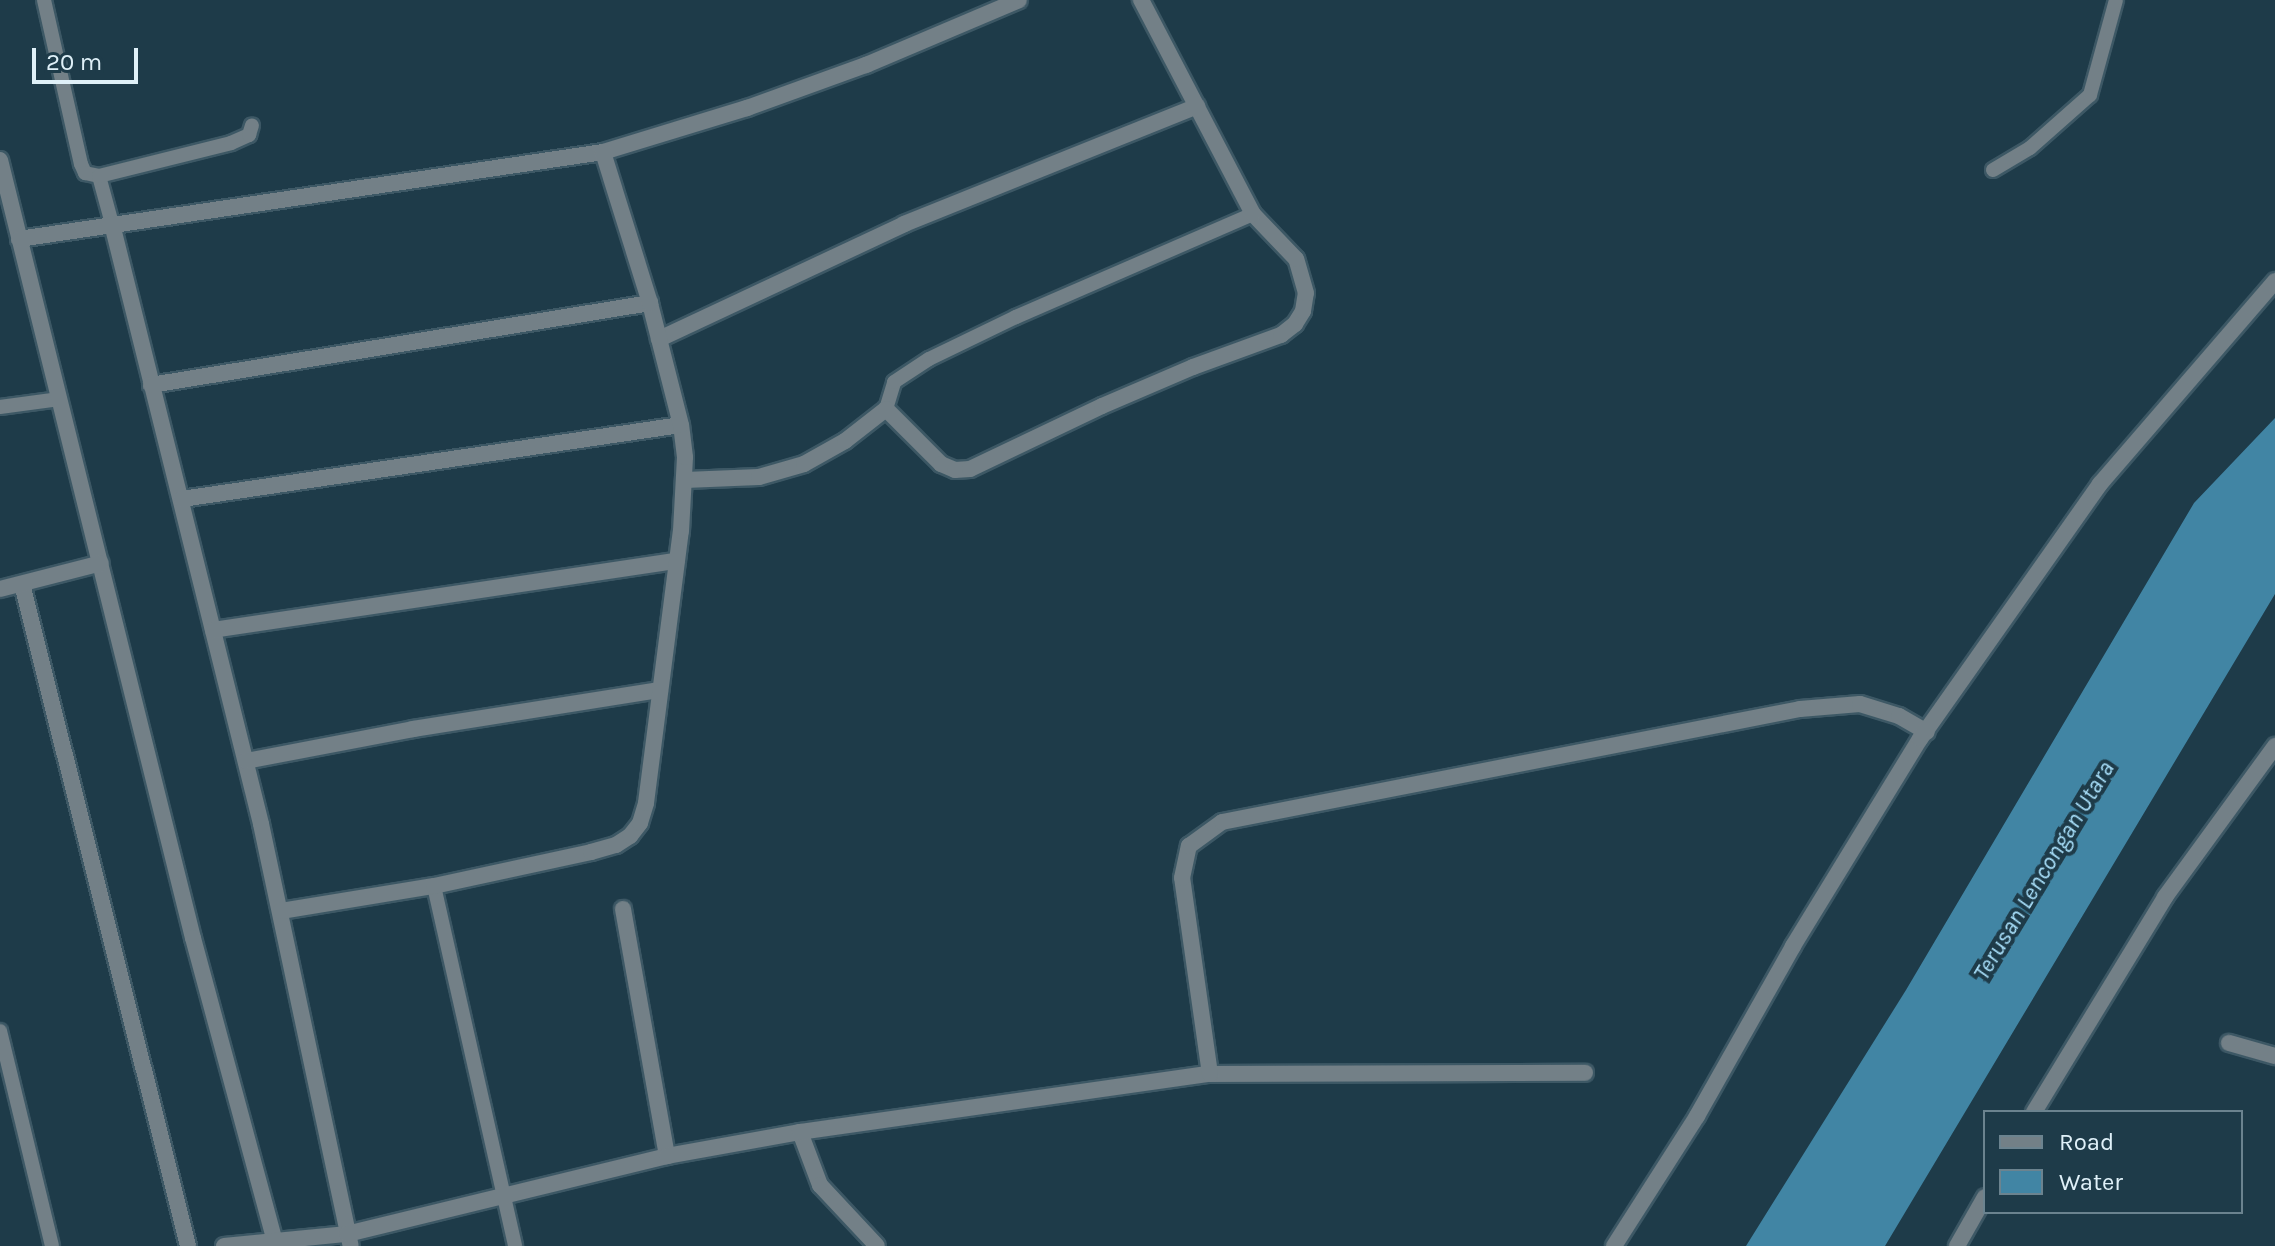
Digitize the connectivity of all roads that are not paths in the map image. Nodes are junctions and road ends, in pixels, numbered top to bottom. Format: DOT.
graph roads {
  1 [pos="44,0"];
  2 [pos="1019,0"];
  3 [pos="1141,0"];
  4 [pos="2116,0"];
  5 [pos="1000,3"];
  6 [pos="1197,106"];
  7 [pos="252,125"];
  8 [pos="603,152"];
  9 [pos="0,160"];
  10 [pos="1993,170"];
  11 [pos="99,176"];
  12 [pos="1253,214"];
  13 [pos="112,224"];
  14 [pos="19,239"];
  15 [pos="2275,281"];
  16 [pos="650,303"];
  17 [pos="659,339"];
  18 [pos="151,385"];
  19 [pos="59,399"];
  20 [pos="0,407"];
  21 [pos="886,409"];
  22 [pos="681,425"];
  23 [pos="685,480"];
  24 [pos="182,499"];
  25 [pos="677,561"];
  26 [pos="101,563"];
  27 [pos="22,584"];
  28 [pos="0,589"];
  29 [pos="213,630"];
  30 [pos="660,690"];
  31 [pos="1927,732"];
  32 [pos="2275,746"];
  33 [pos="246,761"];
  34 [pos="434,886"];
  35 [pos="623,909"];
  36 [pos="281,911"];
  37 [pos="0,1031"];
  38 [pos="2229,1043"];
  39 [pos="2275,1056"];
  40 [pos="1585,1073"];
  41 [pos="1210,1074"];
  42 [pos="2035,1110"];
  43 [pos="800,1132"];
  44 [pos="667,1156"];
  45 [pos="505,1196"];
  46 [pos="1983,1200"];
  47 [pos="349,1240"];
  48 [pos="275,1243"];
  49 [pos="52,1246"];
  50 [pos="188,1246"];
  51 [pos="224,1246"];
  52 [pos="515,1246"];
  53 [pos="877,1246"];
  54 [pos="1614,1246"];
  55 [pos="1957,1246"];
  1 -- 11 [label="lane"];
  2 -- 5 [label="street"];
  3 -- 6 [label="street"];
  4 -- 10 [label="lane"];
  5 -- 8 [label="street"];
  6 -- 12 [label="street"];
  6 -- 17 [label="street"];
  7 -- 11 [label="lane"];
  8 -- 13 [label="street"];
  8 -- 16 [label="street"];
  9 -- 14 [label="street"];
  11 -- 13 [label="lane"];
  12 -- 21 [label="lane"];
  12 -- 21 [label="street"];
  13 -- 14 [label="street"];
  13 -- 18 [label="street"];
  14 -- 19 [label="street"];
  15 -- 31 [label="street"];
  16 -- 17 [label="street"];
  16 -- 18 [label="street"];
  17 -- 22 [label="street"];
  18 -- 24 [label="street"];
  19 -- 20 [label="lane"];
  19 -- 26 [label="street"];
  21 -- 23 [label="street"];
  22 -- 23 [label="street"];
  22 -- 24 [label="street"];
  23 -- 25 [label="street"];
  24 -- 29 [label="street"];
  25 -- 29 [label="street"];
  25 -- 30 [label="street"];
  26 -- 27 [label="street"];
  26 -- 48 [label="street"];
  27 -- 28 [label="street"];
  27 -- 50 [label="street"];
  29 -- 33 [label="street"];
  30 -- 33 [label="street"];
  30 -- 34 [label="street"];
  31 -- 41 [label="street"];
  31 -- 54 [label="street"];
  32 -- 42 [label="street"];
  33 -- 36 [label="street"];
  34 -- 36 [label="street"];
  34 -- 45 [label="lane"];
  35 -- 44 [label="street"];
  36 -- 47 [label="street"];
  37 -- 49 [label="lane"];
  38 -- 39 [label="street"];
  40 -- 41 [label="street"];
  41 -- 43 [label="street"];
  43 -- 44 [label="street"];
  43 -- 53 [label="street"];
  44 -- 45 [label="street"];
  45 -- 47 [label="street"];
  45 -- 52 [label="lane"];
  46 -- 55 [label="street"];
  47 -- 48 [label="street"];
  48 -- 51 [label="street"];
}
